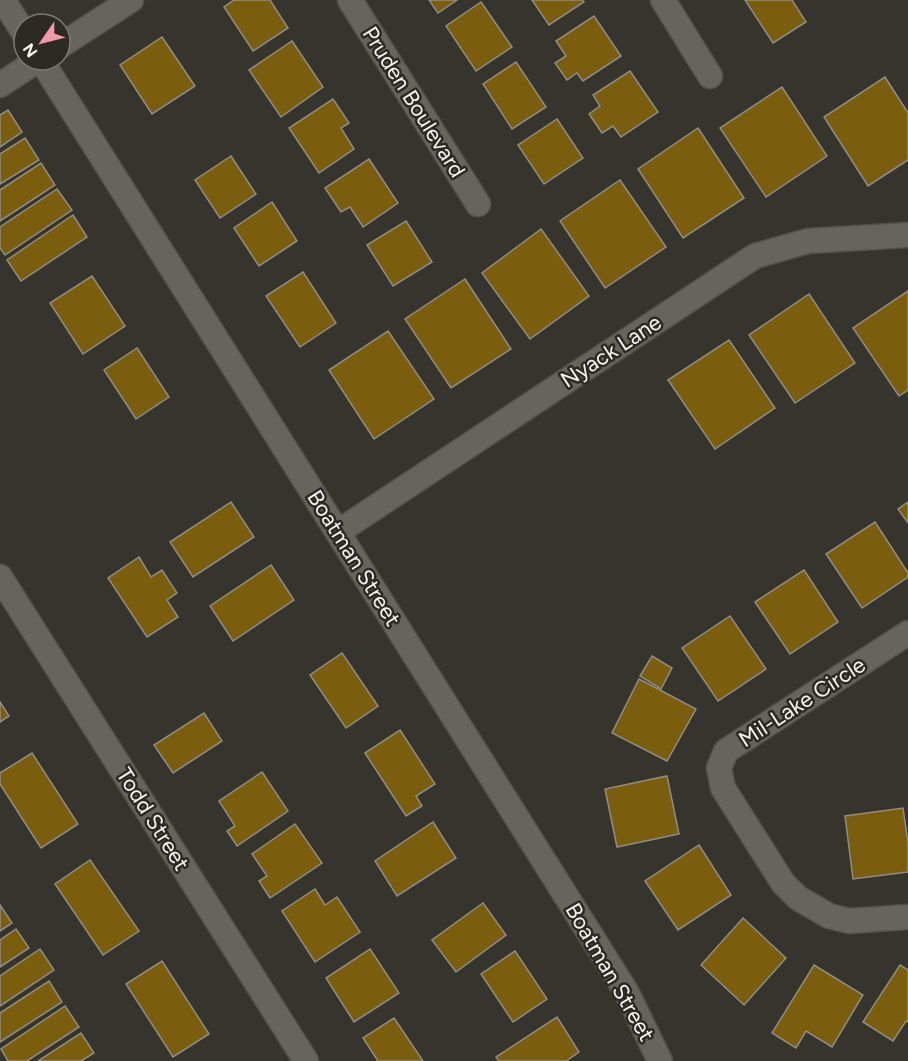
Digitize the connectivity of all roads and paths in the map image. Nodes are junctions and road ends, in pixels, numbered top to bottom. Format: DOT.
graph roads {
  1 [pos="3,0"];
  2 [pos="131,0"];
  3 [pos="350,0"];
  4 [pos="663,0"];
  5 [pos="12,14"];
  6 [pos="72,38"];
  7 [pos="21,72"];
  8 [pos="48,72"];
  9 [pos="710,76"];
  10 [pos="0,85"];
  11 [pos="478,204"];
  12 [pos="908,235"];
  13 [pos="338,532"];
  14 [pos="0,577"];
  15 [pos="908,633"];
  16 [pos="908,917"];
  17 [pos="306,1061"];
  18 [pos="660,1061"];
  1 -- 5 [label="street"];
  2 -- 6 [label="street"];
  3 -- 11 [label="street, Pruden Boulevard"];
  4 -- 9 [label="street"];
  7 -- 10 [label="street"];
  8 -- 13 [label="street, Boatman Street"];
  12 -- 13 [label="street, Nyack Lane"];
  13 -- 18 [label="street, Boatman Street"];
  14 -- 17 [label="street, Todd Street"];
  15 -- 16 [label="street, Mil-Lake Circle"];
}
